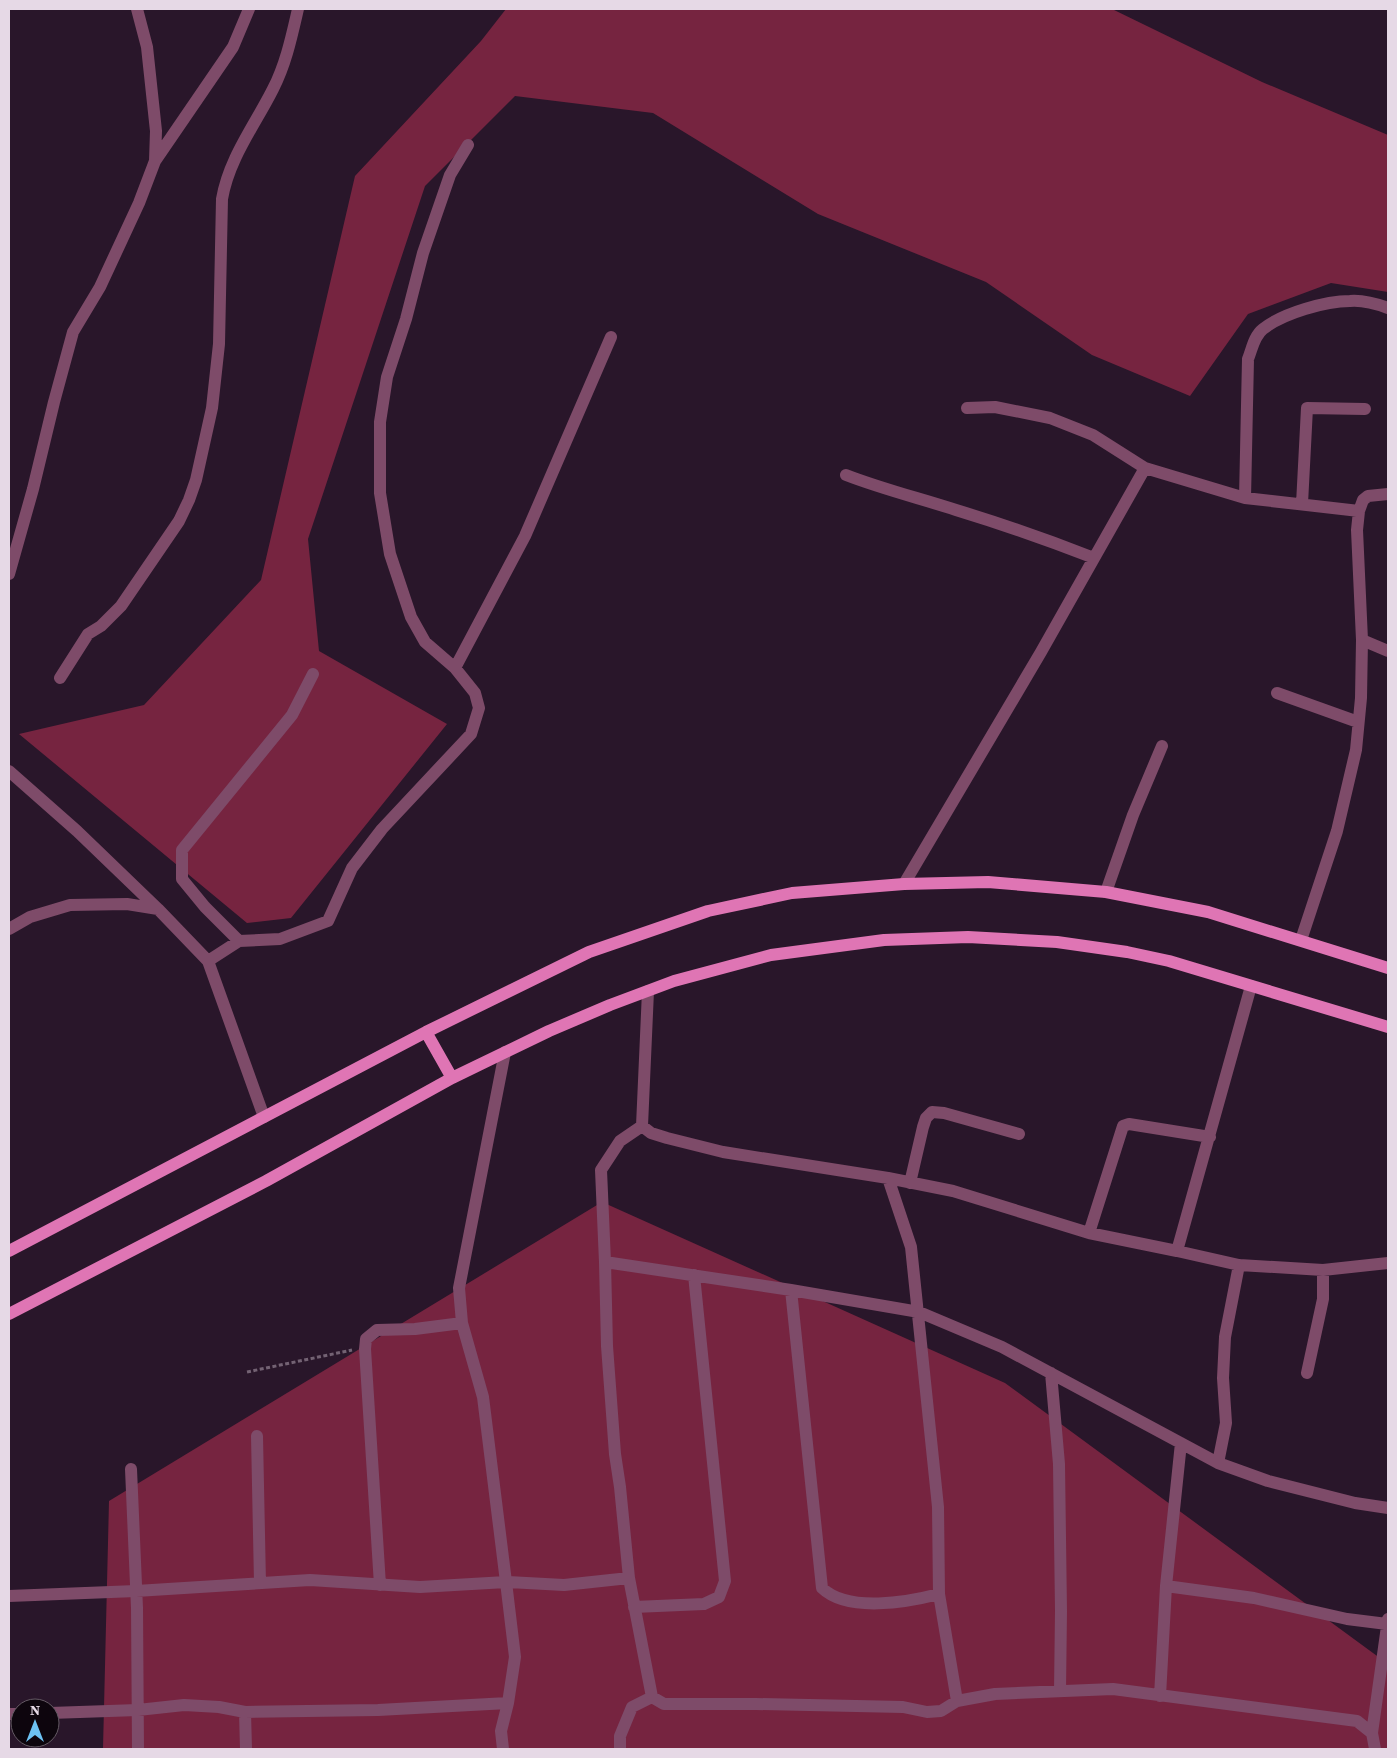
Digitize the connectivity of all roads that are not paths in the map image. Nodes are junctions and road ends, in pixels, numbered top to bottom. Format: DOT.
graph roads {
  1 [pos="137,9"];
  2 [pos="249,9"];
  3 [pos="298,9"];
  4 [pos="468,145"];
  5 [pos="155,161"];
  6 [pos="1388,308"];
  7 [pos="611,337"];
  8 [pos="967,408"];
  9 [pos="1365,409"];
  10 [pos="1145,468"];
  11 [pos="846,475"];
  12 [pos="1388,494"];
  13 [pos="1245,498"];
  14 [pos="1302,504"];
  15 [pos="1359,510"];
  16 [pos="1094,558"];
  17 [pos="9,574"];
  18 [pos="1362,640"];
  19 [pos="1388,651"];
  20 [pos="455,668"];
  21 [pos="313,674"];
  22 [pos="60,678"];
  23 [pos="1277,692"];
  24 [pos="1358,722"];
  25 [pos="1162,746"];
  26 [pos="9,771"];
  27 [pos="904,884"];
  28 [pos="1106,892"];
  29 [pos="158,909"];
  30 [pos="9,929"];
  31 [pos="1301,940"];
  32 [pos="239,941"];
  33 [pos="208,961"];
  34 [pos="1388,968"];
  35 [pos="1251,986"];
  36 [pos="648,991"];
  37 [pos="1388,1027"];
  38 [pos="426,1032"];
  39 [pos="505,1052"];
  40 [pos="452,1078"];
  41 [pos="264,1118"];
  42 [pos="642,1126"];
  43 [pos="1019,1134"];
  44 [pos="1210,1137"];
  45 [pos="888,1178"];
  46 [pos="910,1184"];
  47 [pos="1089,1233"];
  48 [pos="9,1251"];
  49 [pos="1177,1251"];
  50 [pos="605,1262"];
  51 [pos="1388,1263"];
  52 [pos="1239,1264"];
  53 [pos="1323,1270"];
  54 [pos="694,1275"];
  55 [pos="791,1290"];
  56 [pos="919,1312"];
  57 [pos="9,1314"];
  58 [pos="462,1323"];
  59 [pos="1051,1373"];
  60 [pos="1307,1373"];
  61 [pos="257,1436"];
  62 [pos="1182,1443"];
  63 [pos="1218,1463"];
  64 [pos="131,1468"];
  65 [pos="1388,1508"];
  66 [pos="629,1578"];
  67 [pos="506,1582"];
  68 [pos="260,1583"];
  69 [pos="380,1585"];
  70 [pos="1166,1586"];
  71 [pos="136,1592"];
  72 [pos="940,1594"];
  73 [pos="9,1596"];
  74 [pos="634,1607"];
  75 [pos="1388,1622"];
  76 [pos="1060,1691"];
  77 [pos="1160,1696"];
  78 [pos="652,1697"];
  79 [pos="957,1701"];
  80 [pos="508,1703"];
  81 [pos="138,1710"];
  82 [pos="245,1712"];
  83 [pos="60,1713"];
  84 [pos="1372,1733"];
  85 [pos="138,1749"];
  86 [pos="246,1749"];
  87 [pos="503,1749"];
  88 [pos="620,1749"];
  89 [pos="1375,1749"];
  1 -- 5 [label="street"];
  2 -- 5 [label="street"];
  3 -- 22 [label="street"];
  4 -- 20 [label="street"];
  5 -- 17 [label="street"];
  6 -- 13 [label="street"];
  7 -- 20 [label="street"];
  8 -- 10 [label="street"];
  9 -- 14 [label="street"];
  10 -- 13 [label="street"];
  10 -- 16 [label="street"];
  11 -- 16 [label="street"];
  12 -- 15 [label="street"];
  13 -- 14 [label="street"];
  14 -- 15 [label="street"];
  15 -- 18 [label="street"];
  16 -- 27 [label="street"];
  18 -- 19 [label="street"];
  18 -- 24 [label="street"];
  20 -- 32 [label="street"];
  21 -- 32 [label="street"];
  23 -- 24 [label="street"];
  24 -- 31 [label="street"];
  25 -- 28 [label="street"];
  26 -- 29 [label="street"];
  27 -- 28 [label="main road"];
  27 -- 38 [label="main road"];
  28 -- 31 [label="main road"];
  29 -- 30 [label="street"];
  29 -- 33 [label="street"];
  31 -- 34 [label="main road"];
  32 -- 33 [label="street"];
  33 -- 41 [label="street"];
  35 -- 36 [label="main road"];
  35 -- 37 [label="main road"];
  35 -- 44 [label="street"];
  36 -- 39 [label="main road"];
  36 -- 42 [label="street"];
  38 -- 40 [label="main road"];
  38 -- 41 [label="main road"];
  39 -- 40 [label="main road"];
  39 -- 58 [label="street"];
  40 -- 57 [label="main road"];
  41 -- 48 [label="main road"];
  42 -- 45 [label="street"];
  42 -- 50 [label="street"];
  43 -- 46 [label="street"];
  44 -- 47 [label="street"];
  44 -- 49 [label="street"];
  45 -- 46 [label="street"];
  45 -- 56 [label="street"];
  46 -- 47 [label="street"];
  47 -- 49 [label="street"];
  49 -- 52 [label="street"];
  50 -- 54 [label="street"];
  50 -- 66 [label="street"];
  51 -- 53 [label="street"];
  52 -- 53 [label="street"];
  52 -- 63 [label="street"];
  53 -- 60 [label="street"];
  54 -- 55 [label="street"];
  54 -- 74 [label="street"];
  55 -- 56 [label="street"];
  55 -- 72 [label="street"];
  56 -- 59 [label="street"];
  56 -- 72 [label="street"];
  58 -- 67 [label="street"];
  58 -- 69 [label="street"];
  59 -- 62 [label="street"];
  59 -- 76 [label="street"];
  61 -- 68 [label="street"];
  62 -- 63 [label="street"];
  62 -- 70 [label="street"];
  63 -- 65 [label="street"];
  64 -- 71 [label="street"];
  66 -- 67 [label="street"];
  66 -- 74 [label="street"];
  67 -- 69 [label="street"];
  67 -- 80 [label="street"];
  68 -- 69 [label="street"];
  68 -- 71 [label="street"];
  70 -- 75 [label="street"];
  70 -- 77 [label="street"];
  71 -- 73 [label="street"];
  71 -- 81 [label="street"];
  72 -- 79 [label="street"];
  74 -- 78 [label="street"];
  75 -- 84 [label="street"];
  76 -- 77 [label="street"];
  76 -- 79 [label="street"];
  77 -- 84 [label="street"];
  78 -- 79 [label="street"];
  78 -- 88 [label="street"];
  80 -- 82 [label="street"];
  80 -- 87 [label="street"];
  81 -- 82 [label="street"];
  81 -- 83 [label="street"];
  81 -- 85 [label="street"];
  82 -- 86 [label="street"];
  84 -- 89 [label="street"];
}
